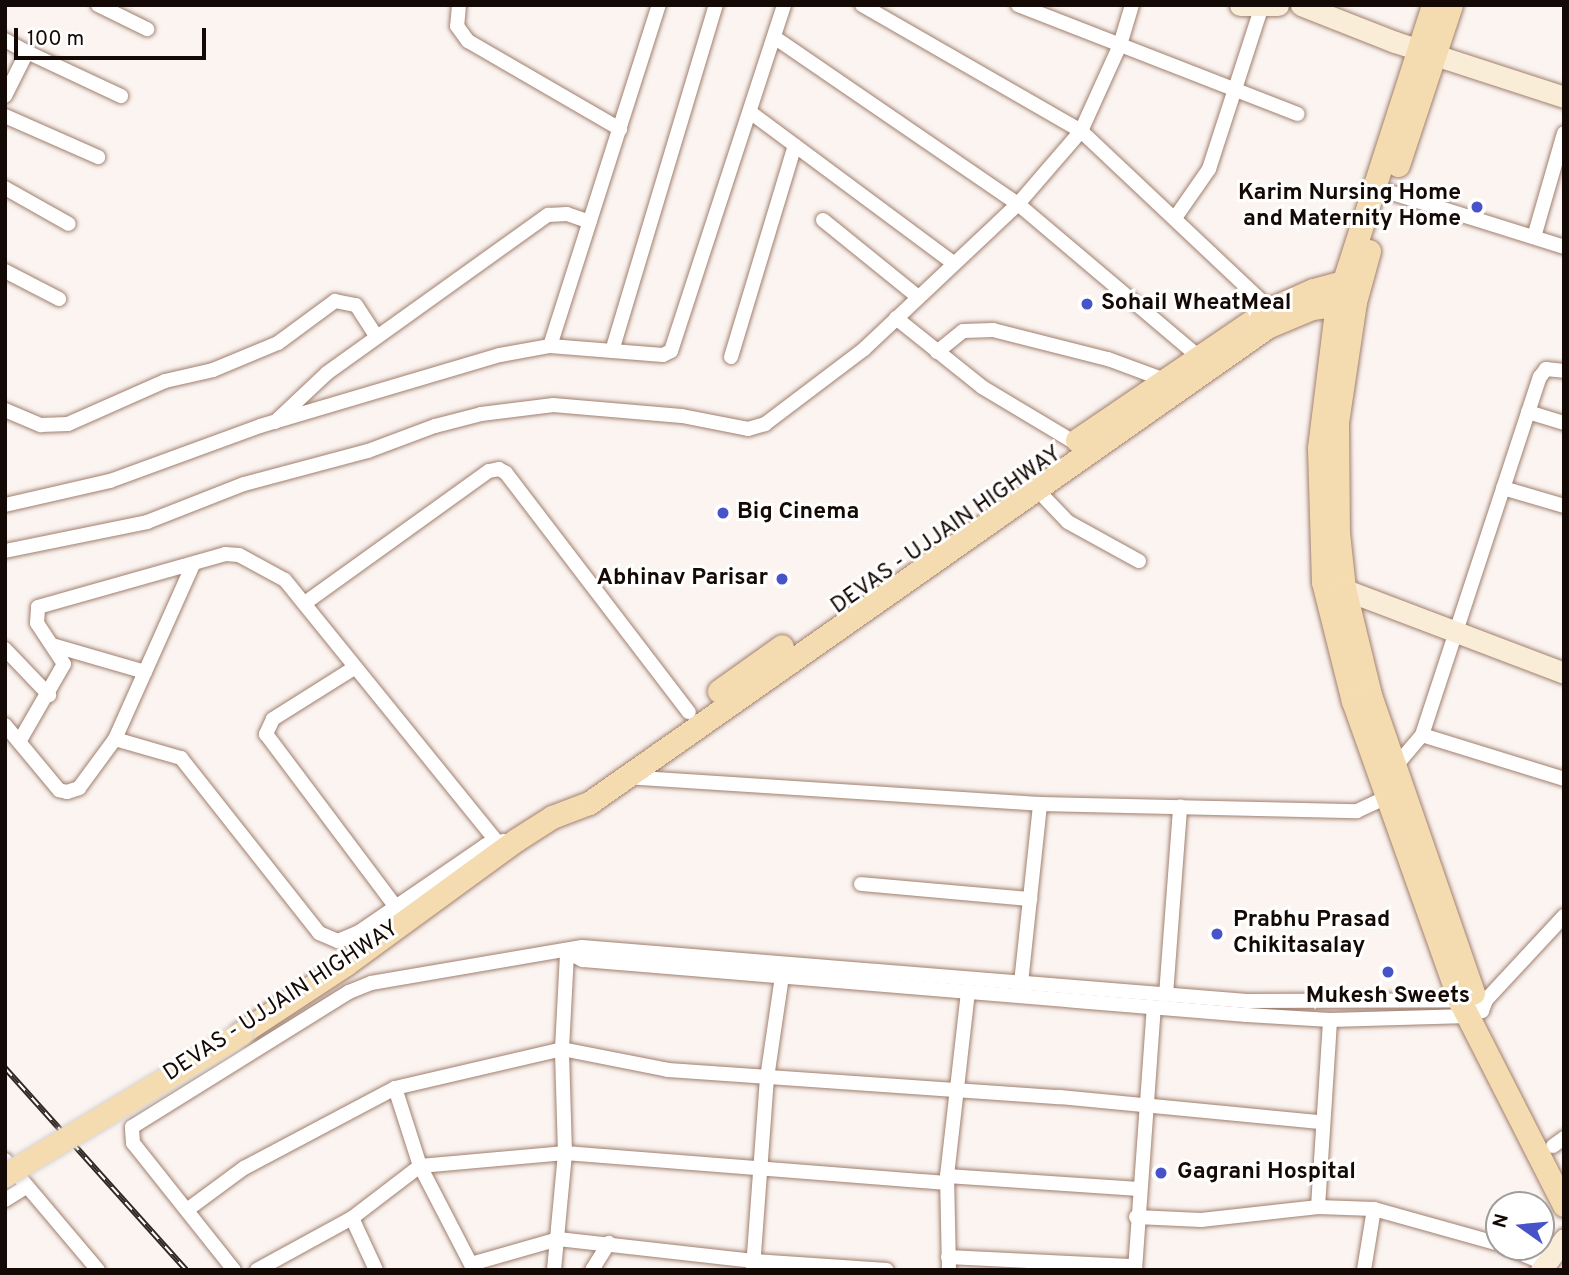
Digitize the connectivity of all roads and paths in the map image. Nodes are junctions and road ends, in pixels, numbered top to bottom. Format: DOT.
graph roads {
  1 [pos="98,5"];
  2 [pos="459,5"];
  3 [pos="659,5"];
  4 [pos="716,5"];
  5 [pos="784,5"];
  6 [pos="862,5"];
  7 [pos="1018,5"];
  8 [pos="1132,5"];
  9 [pos="1240,5"];
  10 [pos="1279,5"];
  11 [pos="1301,5"];
  12 [pos="1433,5"];
  13 [pos="1451,5"];
  14 [pos="1262,6"];
  15 [pos="147,29"];
  16 [pos="774,37"];
  17 [pos="5,40"];
  18 [pos="1120,45"];
  19 [pos="27,52"];
  20 [pos="1427,53"];
  21 [pos="1238,91"];
  22 [pos="5,96"];
  23 [pos="121,96"];
  24 [pos="1564,97"];
  25 [pos="750,112"];
  26 [pos="1297,114"];
  27 [pos="5,116"];
  28 [pos="620,129"];
  29 [pos="1082,131"];
  30 [pos="1564,133"];
  31 [pos="795,145"];
  32 [pos="98,157"];
  33 [pos="5,188"];
  34 [pos="1388,192"];
  35 [pos="1018,204"];
  36 [pos="1175,218"];
  37 [pos="823,220"];
  38 [pos="590,222"];
  39 [pos="69,224"];
  40 [pos="1534,237"];
  41 [pos="1564,247"];
  42 [pos="953,263"];
  43 [pos="5,271"];
  44 [pos="1349,291"];
  45 [pos="918,297"];
  46 [pos="59,299"];
  47 [pos="1270,309"];
  48 [pos="896,318"];
  49 [pos="377,337"];
  50 [pos="550,346"];
  51 [pos="612,351"];
  52 [pos="937,352"];
  53 [pos="1198,356"];
  54 [pos="731,357"];
  55 [pos="1564,371"];
  56 [pos="1162,379"];
  57 [pos="5,411"];
  58 [pos="1528,412"];
  59 [pos="274,422"];
  60 [pos="1564,423"];
  61 [pos="1074,442"];
  62 [pos="1030,482"];
  63 [pos="1503,488"];
  64 [pos="5,505"];
  65 [pos="1564,506"];
  66 [pos="5,551"];
  67 [pos="1139,561"];
  68 [pos="193,565"];
  69 [pos="1333,585"];
  70 [pos="305,603"];
  71 [pos="1456,633"];
  72 [pos="52,645"];
  73 [pos="5,649"];
  74 [pos="354,668"];
  75 [pos="145,672"];
  76 [pos="1564,673"];
  77 [pos="48,695"];
  78 [pos="690,712"];
  79 [pos="5,725"];
  80 [pos="1422,735"];
  81 [pos="115,739"];
  82 [pos="19,742"];
  83 [pos="1394,768"];
  84 [pos="623,777"];
  85 [pos="1564,779"];
  86 [pos="1385,798"];
  87 [pos="1040,804"];
  88 [pos="1180,807"];
  89 [pos="552,817"];
  90 [pos="507,841"];
  91 [pos="861,884"];
  92 [pos="1030,899"];
  93 [pos="396,907"];
  94 [pos="1564,916"];
  95 [pos="567,952"];
  96 [pos="782,977"];
  97 [pos="1021,983"];
  98 [pos="968,991"];
  99 [pos="1167,995"];
  100 [pos="1474,1005"];
  101 [pos="1154,1008"];
  102 [pos="1330,1020"];
  103 [pos="562,1049"];
  104 [pos="767,1078"];
  105 [pos="395,1088"];
  106 [pos="953,1090"];
  107 [pos="1146,1107"];
  108 [pos="1321,1122"];
  109 [pos="1558,1142"];
  110 [pos="565,1153"];
  111 [pos="5,1160"];
  112 [pos="420,1166"];
  113 [pos="1564,1167"];
  114 [pos="759,1169"];
  115 [pos="5,1175"];
  116 [pos="947,1180"];
  117 [pos="26,1187"];
  118 [pos="1139,1189"];
  119 [pos="5,1200"];
  120 [pos="1564,1205"];
  121 [pos="1318,1206"];
  122 [pos="1374,1209"];
  123 [pos="187,1210"];
  124 [pos="1136,1217"];
  125 [pos="352,1219"];
  126 [pos="558,1239"];
  127 [pos="1564,1239"];
  128 [pos="1485,1240"];
  129 [pos="609,1243"];
  130 [pos="948,1263"];
  131 [pos="753,1265"];
  132 [pos="1542,1266"];
  133 [pos="472,1267"];
  134 [pos="1135,1268"];
  135 [pos="98,1270"];
  136 [pos="234,1270"];
  137 [pos="257,1270"];
  138 [pos="376,1270"];
  139 [pos="554,1270"];
  140 [pos="592,1270"];
  141 [pos="887,1270"];
  142 [pos="1364,1270"];
  1 -- 15 [label="street"];
  2 -- 28 [label="street"];
  3 -- 28 [label="street"];
  4 -- 51 [label="street"];
  5 -- 16 [label="street"];
  6 -- 29 [label="street"];
  7 -- 18 [label="street"];
  8 -- 18 [label="street"];
  9 -- 14 [label="street"];
  10 -- 14 [label="street"];
  11 -- 20 [label="street"];
  12 -- 20 [label="main road"];
  13 -- 20 [label="main road"];
  14 -- 21 [label="street"];
  16 -- 25 [label="street"];
  16 -- 35 [label="street"];
  17 -- 19 [label="street"];
  18 -- 21 [label="street"];
  18 -- 29 [label="street"];
  19 -- 22 [label="street"];
  19 -- 23 [label="street"];
  20 -- 24 [label="street"];
  20 -- 34 [label="main road"];
  20 -- 44 [label="main road"];
  21 -- 26 [label="street"];
  21 -- 36 [label="street"];
  25 -- 31 [label="street"];
  25 -- 51 [label="street"];
  27 -- 32 [label="street"];
  28 -- 38 [label="street"];
  29 -- 35 [label="street"];
  29 -- 36 [label="street"];
  30 -- 40 [label="street"];
  31 -- 42 [label="street"];
  31 -- 54 [label="street"];
  33 -- 39 [label="street"];
  34 -- 40 [label="street"];
  34 -- 44 [label="main road"];
  35 -- 42 [label="street"];
  35 -- 53 [label="street"];
  36 -- 47 [label="street"];
  37 -- 45 [label="street"];
  38 -- 49 [label="street"];
  38 -- 50 [label="street"];
  40 -- 41 [label="street"];
  42 -- 45 [label="street"];
  43 -- 46 [label="street"];
  44 -- 47 [label="main road, DEVAS - UJJAIN HIGHWAY"];
  44 -- 62 [label="main road, DEVAS - UJJAIN HIGHWAY"];
  44 -- 69 [label="main road"];
  45 -- 48 [label="street"];
  47 -- 53 [label="main road, DEVAS - UJJAIN HIGHWAY"];
  48 -- 52 [label="street"];
  48 -- 66 [label="street"];
  49 -- 57 [label="street"];
  49 -- 59 [label="street"];
  50 -- 51 [label="street"];
  50 -- 59 [label="street"];
  52 -- 56 [label="street"];
  52 -- 61 [label="street"];
  53 -- 56 [label="main road, DEVAS - UJJAIN HIGHWAY"];
  55 -- 58 [label="street"];
  56 -- 61 [label="main road, DEVAS - UJJAIN HIGHWAY"];
  58 -- 60 [label="street"];
  58 -- 63 [label="street"];
  59 -- 64 [label="street"];
  61 -- 62 [label="main road, DEVAS - UJJAIN HIGHWAY"];
  62 -- 67 [label="street"];
  62 -- 78 [label="main road, DEVAS - UJJAIN HIGHWAY"];
  62 -- 84 [label="main road, DEVAS - UJJAIN HIGHWAY"];
  63 -- 65 [label="street"];
  63 -- 71 [label="street"];
  68 -- 70 [label="street"];
  68 -- 72 [label="street"];
  68 -- 75 [label="street"];
  69 -- 71 [label="street"];
  69 -- 83 [label="main road"];
  69 -- 86 [label="main road"];
  70 -- 74 [label="street"];
  70 -- 78 [label="street"];
  71 -- 76 [label="street"];
  71 -- 80 [label="street"];
  72 -- 75 [label="street"];
  72 -- 77 [label="street"];
  73 -- 77 [label="street"];
  74 -- 90 [label="street"];
  74 -- 93 [label="street"];
  75 -- 81 [label="street"];
  77 -- 82 [label="street"];
  78 -- 89 [label="main road, DEVAS - UJJAIN HIGHWAY"];
  79 -- 82 [label="street"];
  80 -- 83 [label="street"];
  80 -- 85 [label="street"];
  81 -- 82 [label="street"];
  81 -- 93 [label="street"];
  83 -- 100 [label="main road"];
  84 -- 87 [label="street"];
  84 -- 89 [label="main road, DEVAS - UJJAIN HIGHWAY"];
  86 -- 88 [label="street"];
  86 -- 100 [label="main road"];
  87 -- 88 [label="street"];
  87 -- 92 [label="street"];
  88 -- 99 [label="street"];
  89 -- 90 [label="main road, DEVAS - UJJAIN HIGHWAY"];
  90 -- 93 [label="street"];
  90 -- 115 [label="main road, DEVAS - UJJAIN HIGHWAY, bridge"];
  91 -- 92 [label="street"];
  92 -- 97 [label="street"];
  94 -- 100 [label="street"];
  95 -- 96 [label="street"];
  95 -- 97 [label="street"];
  95 -- 103 [label="street"];
  95 -- 123 [label="street"];
  96 -- 98 [label="street"];
  96 -- 104 [label="street"];
  97 -- 99 [label="street"];
  98 -- 101 [label="street"];
  98 -- 106 [label="street"];
  99 -- 100 [label="street"];
  100 -- 102 [label="street"];
  100 -- 109 [label="main road"];
  100 -- 120 [label="main road"];
  101 -- 102 [label="street"];
  101 -- 107 [label="street"];
  102 -- 108 [label="street"];
  103 -- 104 [label="street"];
  103 -- 105 [label="street"];
  103 -- 110 [label="street"];
  104 -- 106 [label="street"];
  104 -- 114 [label="street"];
  105 -- 112 [label="street"];
  105 -- 123 [label="street"];
  106 -- 107 [label="street"];
  106 -- 116 [label="street"];
  107 -- 108 [label="street"];
  107 -- 118 [label="street"];
  108 -- 121 [label="street"];
  109 -- 113 [label="main road"];
  110 -- 112 [label="street"];
  110 -- 114 [label="street"];
  110 -- 126 [label="street"];
  111 -- 117 [label="street"];
  112 -- 125 [label="street"];
  112 -- 133 [label="street"];
  114 -- 116 [label="street"];
  114 -- 131 [label="street"];
  116 -- 118 [label="street"];
  116 -- 130 [label="street"];
  117 -- 119 [label="street"];
  117 -- 135 [label="street"];
  118 -- 124 [label="street"];
  121 -- 122 [label="street"];
  121 -- 124 [label="street"];
  122 -- 128 [label="street"];
  122 -- 142 [label="street"];
  123 -- 136 [label="street"];
  124 -- 134 [label="street"];
  125 -- 137 [label="street"];
  125 -- 138 [label="street"];
  126 -- 129 [label="street"];
  126 -- 133 [label="street"];
  126 -- 139 [label="street"];
  127 -- 132 [label="street"];
  129 -- 131 [label="street"];
  129 -- 140 [label="street"];
  130 -- 134 [label="street"];
  131 -- 141 [label="street"];
}
